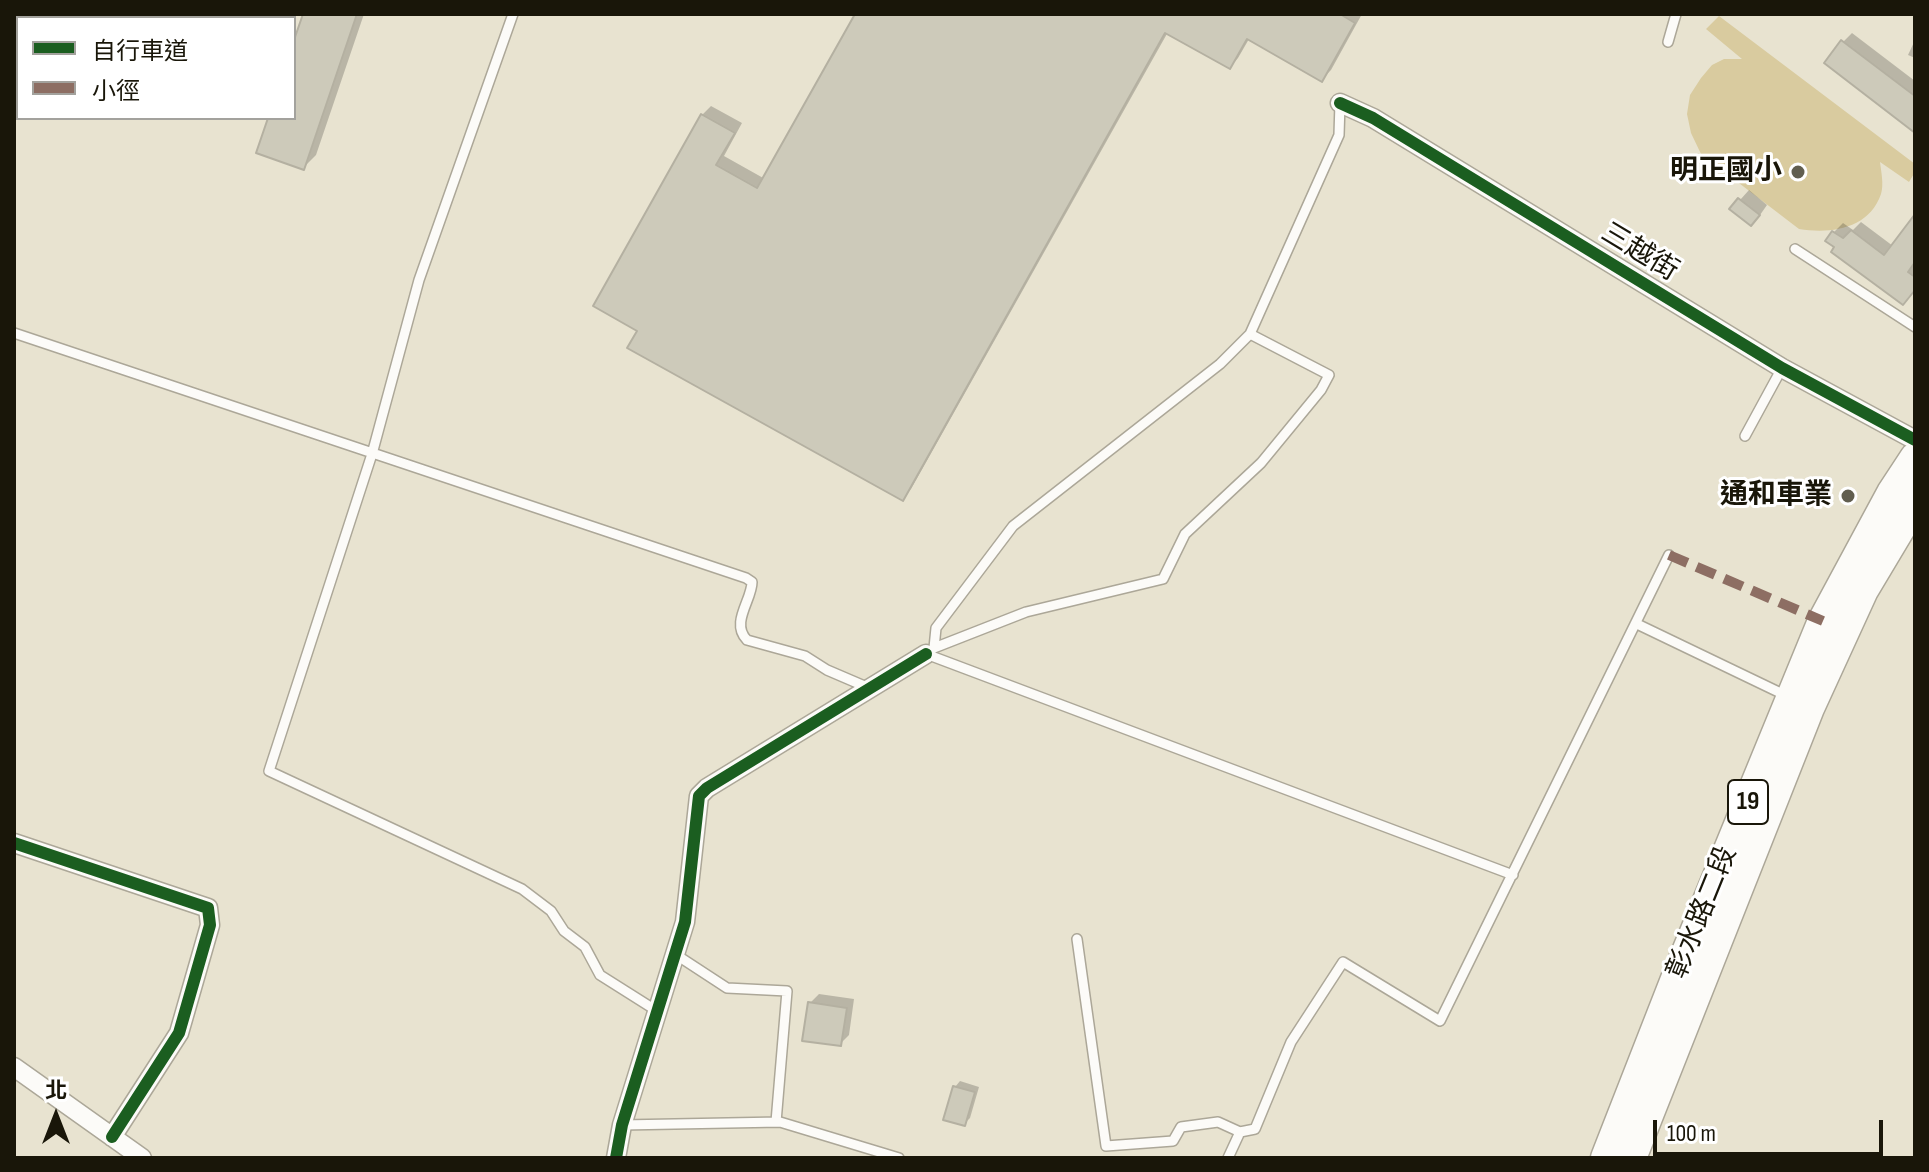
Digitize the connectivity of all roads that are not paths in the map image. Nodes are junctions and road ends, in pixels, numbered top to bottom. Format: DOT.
graph roads {
  1 [pos="513,14"];
  2 [pos="1676,14"];
  3 [pos="1668,42"];
  4 [pos="1340,103"];
  5 [pos="1795,249"];
  6 [pos="1915,327"];
  7 [pos="14,333"];
  8 [pos="1250,334"];
  9 [pos="1782,368"];
  10 [pos="1745,436"];
  11 [pos="1915,440"];
  12 [pos="372,454"];
  13 [pos="1915,458"];
  14 [pos="1915,503"];
  15 [pos="1669,555"];
  16 [pos="1637,624"];
  17 [pos="930,651"];
  18 [pos="869,688"];
  19 [pos="1800,703"];
  20 [pos="14,843"];
  21 [pos="1513,875"];
  22 [pos="1077,939"];
  23 [pos="675,954"];
  24 [pos="1689,978"];
  25 [pos="657,1011"];
  26 [pos="14,1067"];
  27 [pos="776,1122"];
  28 [pos="622,1125"];
  29 [pos="1240,1132"];
  30 [pos="112,1137"];
  31 [pos="142,1158"];
  32 [pos="616,1158"];
  33 [pos="899,1158"];
  34 [pos="1228,1158"];
  35 [pos="1606,1158"];
  36 [pos="1631,1158"];
  1 -- 12 [label="lane"];
  2 -- 3 [label="lane"];
  4 -- 8 [label="lane"];
  4 -- 9 [label="street, 三越街"];
  5 -- 6 [label="lane"];
  7 -- 12 [label="lane"];
  8 -- 17 [label="lane"];
  8 -- 17 [label="lane"];
  9 -- 10 [label="lane"];
  9 -- 11 [label="street, 三越街"];
  12 -- 18 [label="lane"];
  12 -- 25 [label="lane"];
  13 -- 19 [label="main road, 彰水路二段 / 19"];
  14 -- 19 [label="main road, 彰水路二段 / 19"];
  15 -- 16 [label="lane"];
  16 -- 19 [label="lane"];
  16 -- 21 [label="lane"];
  17 -- 18 [label="street"];
  17 -- 21 [label="lane"];
  18 -- 23 [label="street"];
  19 -- 24 [label="main road, 彰水路二段 / 19"];
  20 -- 30 [label="street"];
  21 -- 29 [label="lane"];
  22 -- 29 [label="lane"];
  23 -- 25 [label="street"];
  23 -- 27 [label="lane"];
  24 -- 35 [label="main road, 彰水路二段 / 19"];
  24 -- 36 [label="main road, 彰水路二段 / 19"];
  25 -- 28 [label="street"];
  26 -- 30 [label="street"];
  27 -- 28 [label="lane"];
  27 -- 33 [label="lane"];
  28 -- 32 [label="street"];
  29 -- 34 [label="lane"];
  30 -- 31 [label="street"];
}
